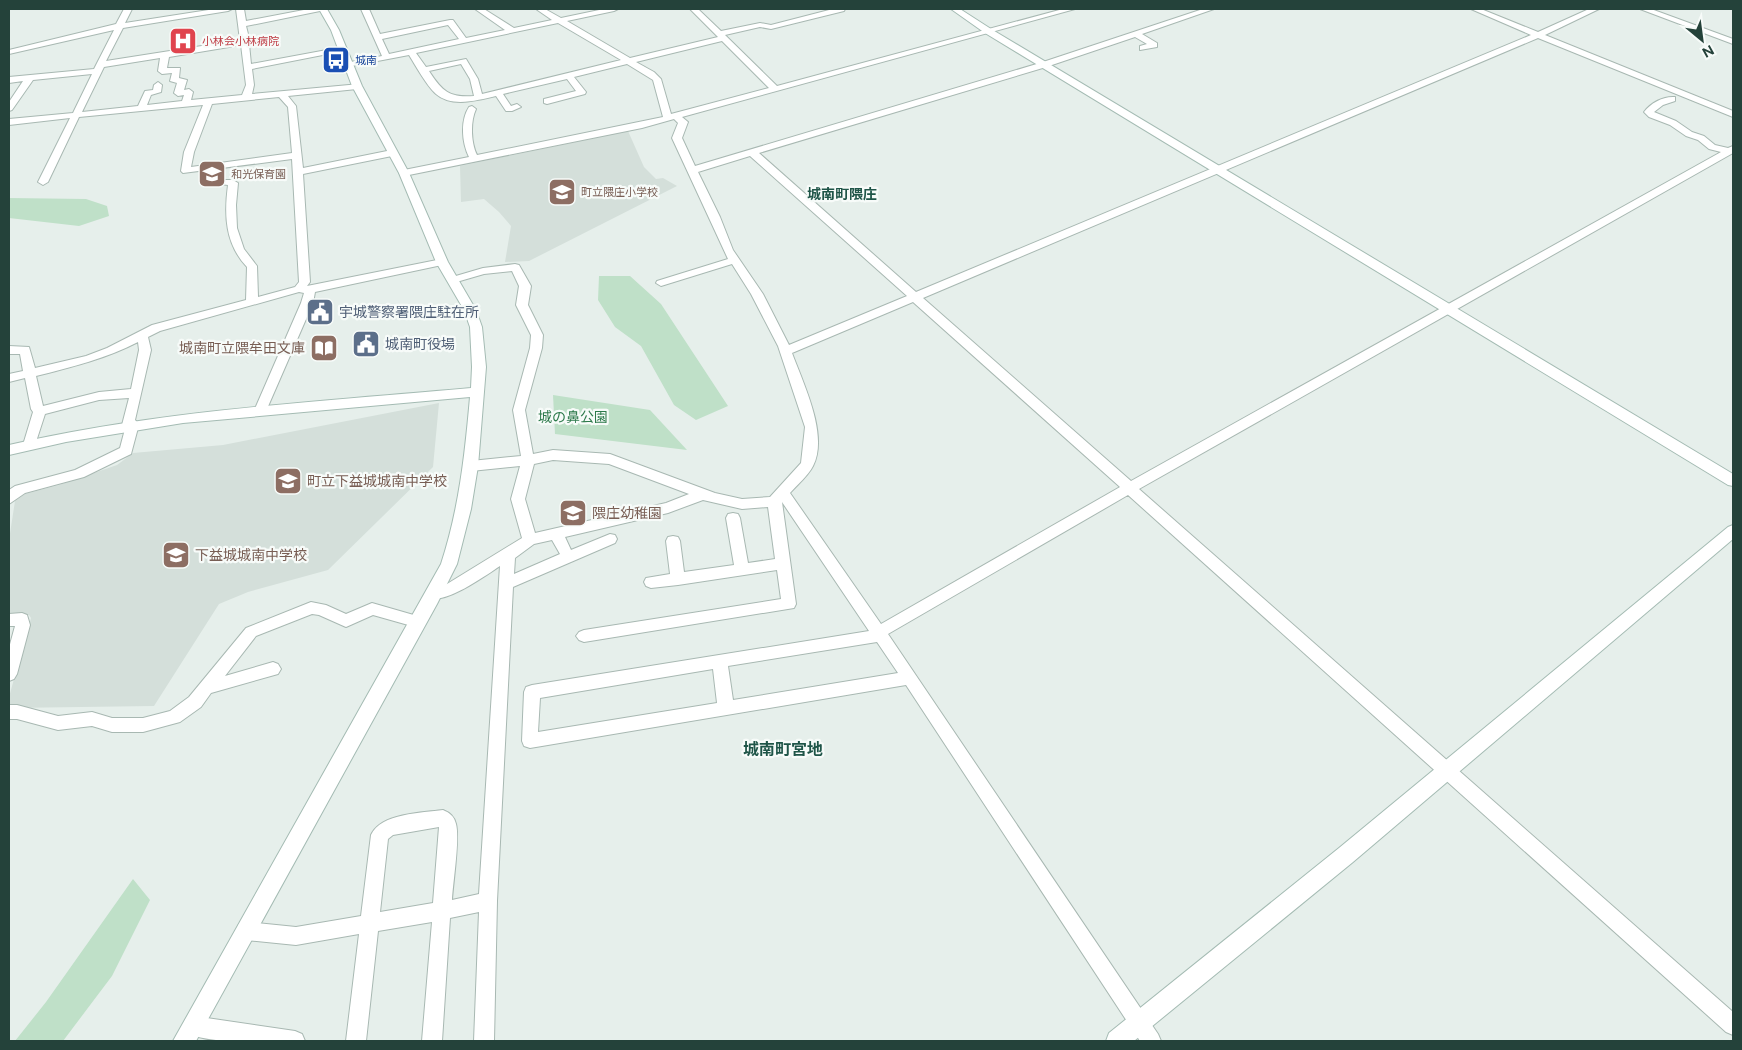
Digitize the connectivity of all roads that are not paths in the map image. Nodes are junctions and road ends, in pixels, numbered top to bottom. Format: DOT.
graph roads {
  1 [pos="128,9"];
  2 [pos="228,9"];
  3 [pos="240,9"];
  4 [pos="321,9"];
  5 [pos="365,9"];
  6 [pos="478,9"];
  7 [pos="540,9"];
  8 [pos="614,9"];
  9 [pos="694,9"];
  10 [pos="841,9"];
  11 [pos="954,9"];
  12 [pos="1071,9"];
  13 [pos="1210,9"];
  14 [pos="1474,9"];
  15 [pos="1595,9"];
  16 [pos="1644,9"];
  17 [pos="559,21"];
  18 [pos="120,26"];
  19 [pos="244,28"];
  20 [pos="513,31"];
  21 [pos="988,32"];
  22 [pos="1136,34"];
  23 [pos="1538,35"];
  24 [pos="721,36"];
  25 [pos="378,37"];
  26 [pos="464,41"];
  27 [pos="246,42"];
  28 [pos="1733,42"];
  29 [pos="1143,48"];
  30 [pos="343,49"];
  31 [pos="9,52"];
  32 [pos="412,53"];
  33 [pos="165,56"];
  34 [pos="388,58"];
  35 [pos="629,61"];
  36 [pos="350,65"];
  37 [pos="1043,65"];
  38 [pos="248,67"];
  39 [pos="98,68"];
  40 [pos="424,70"];
  41 [pos="569,76"];
  42 [pos="30,78"];
  43 [pos="9,80"];
  44 [pos="158,85"];
  45 [pos="358,86"];
  46 [pos="774,88"];
  47 [pos="498,93"];
  48 [pos="281,94"];
  49 [pos="543,96"];
  50 [pos="246,98"];
  51 [pos="479,98"];
  52 [pos="1672,99"];
  53 [pos="208,102"];
  54 [pos="186,105"];
  55 [pos="517,107"];
  56 [pos="9,108"];
  57 [pos="141,109"];
  58 [pos="472,109"];
  59 [pos="1733,114"];
  60 [pos="74,115"];
  61 [pos="672,117"];
  62 [pos="9,122"];
  63 [pos="1731,150"];
  64 [pos="392,153"];
  65 [pos="753,153"];
  66 [pos="297,155"];
  67 [pos="474,158"];
  68 [pos="694,170"];
  69 [pos="1217,170"];
  70 [pos="298,172"];
  71 [pos="404,173"];
  72 [pos="43,182"];
  73 [pos="223,182"];
  74 [pos="734,260"];
  75 [pos="442,262"];
  76 [pos="453,280"];
  77 [pos="661,283"];
  78 [pos="305,289"];
  79 [pos="915,298"];
  80 [pos="252,302"];
  81 [pos="1447,310"];
  82 [pos="142,335"];
  83 [pos="9,350"];
  84 [pos="786,351"];
  85 [pos="31,372"];
  86 [pos="9,378"];
  87 [pos="477,392"];
  88 [pos="136,393"];
  89 [pos="40,411"];
  90 [pos="260,411"];
  91 [pos="130,425"];
  92 [pos="29,445"];
  93 [pos="9,450"];
  94 [pos="528,460"];
  95 [pos="471,466"];
  96 [pos="1733,481"];
  97 [pos="1129,488"];
  98 [pos="704,494"];
  99 [pos="10,495"];
  100 [pos="778,498"];
  101 [pos="733,518"];
  102 [pos="1733,531"];
  103 [pos="556,534"];
  104 [pos="610,539"];
  105 [pos="530,540"];
  106 [pos="673,541"];
  107 [pos="508,555"];
  108 [pos="568,557"];
  109 [pos="783,564"];
  110 [pos="742,569"];
  111 [pos="678,579"];
  112 [pos="651,582"];
  113 [pos="507,583"];
  114 [pos="434,594"];
  115 [pos="9,620"];
  116 [pos="420,622"];
  117 [pos="880,634"];
  118 [pos="584,636"];
  119 [pos="720,663"];
  120 [pos="273,669"];
  121 [pos="9,674"];
  122 [pos="910,678"];
  123 [pos="206,688"];
  124 [pos="726,708"];
  125 [pos="9,712"];
  126 [pos="1446,770"];
  127 [pos="488,900"];
  128 [pos="442,911"];
  129 [pos="370,922"];
  130 [pos="246,931"];
  131 [pos="1139,1023"];
  132 [pos="1733,1025"];
  133 [pos="189,1034"];
  134 [pos="295,1041"];
  135 [pos="356,1041"];
  136 [pos="432,1041"];
  137 [pos="484,1041"];
  138 [pos="1117,1041"];
  139 [pos="1151,1041"];
  1 -- 18 [label="street"];
  2 -- 18 [label="street"];
  3 -- 19 [label="street"];
  4 -- 19 [label="street"];
  4 -- 30 [label="street"];
  5 -- 25 [label="street"];
  6 -- 20 [label="street"];
  7 -- 17 [label="street"];
  8 -- 17 [label="street"];
  9 -- 24 [label="street"];
  10 -- 24 [label="street"];
  11 -- 21 [label="street"];
  12 -- 21 [label="street"];
  13 -- 22 [label="street"];
  14 -- 23 [label="street"];
  15 -- 23 [label="street"];
  16 -- 28 [label="street"];
  17 -- 20 [label="street"];
  17 -- 35 [label="street"];
  18 -- 31 [label="street"];
  18 -- 39 [label="street"];
  19 -- 27 [label="street"];
  20 -- 26 [label="street"];
  21 -- 37 [label="street"];
  21 -- 46 [label="street"];
  22 -- 29 [label="street"];
  22 -- 37 [label="street"];
  23 -- 59 [label="street"];
  23 -- 69 [label="street"];
  24 -- 35 [label="street"];
  24 -- 46 [label="street"];
  25 -- 26 [label="street"];
  25 -- 34 [label="street"];
  26 -- 32 [label="street"];
  27 -- 33 [label="street"];
  27 -- 38 [label="street"];
  30 -- 36 [label="street"];
  30 -- 38 [label="street"];
  32 -- 34 [label="street"];
  32 -- 40 [label="street"];
  33 -- 39 [label="street"];
  33 -- 54 [label="street"];
  34 -- 36 [label="street"];
  35 -- 41 [label="street"];
  35 -- 61 [label="street"];
  36 -- 45 [label="street"];
  37 -- 65 [label="street"];
  37 -- 69 [label="street"];
  38 -- 50 [label="street"];
  39 -- 42 [label="street"];
  39 -- 60 [label="street"];
  40 -- 51 [label="street"];
  40 -- 51 [label="street"];
  41 -- 49 [label="street"];
  41 -- 49 [label="street"];
  42 -- 43 [label="street"];
  42 -- 56 [label="street"];
  44 -- 57 [label="street"];
  45 -- 48 [label="street"];
  45 -- 64 [label="street"];
  46 -- 61 [label="street"];
  47 -- 49 [label="street"];
  47 -- 51 [label="street"];
  47 -- 55 [label="street"];
  48 -- 50 [label="street"];
  48 -- 66 [label="street"];
  50 -- 53 [label="street"];
  52 -- 63 [label="street"];
  53 -- 54 [label="street"];
  53 -- 66 [label="street"];
  54 -- 57 [label="street"];
  57 -- 60 [label="street"];
  58 -- 67 [label="street"];
  60 -- 62 [label="street"];
  60 -- 72 [label="street"];
  61 -- 67 [label="street"];
  61 -- 68 [label="street"];
  63 -- 81 [label="street"];
  64 -- 70 [label="street"];
  64 -- 71 [label="street"];
  65 -- 68 [label="street"];
  65 -- 79 [label="street"];
  66 -- 70 [label="street"];
  67 -- 71 [label="street"];
  68 -- 74 [label="street"];
  69 -- 79 [label="street"];
  69 -- 81 [label="street"];
  70 -- 78 [label="street"];
  71 -- 75 [label="street"];
  73 -- 80 [label="street"];
  74 -- 77 [label="street"];
  74 -- 84 [label="street"];
  75 -- 76 [label="street"];
  75 -- 78 [label="street"];
  76 -- 87 [label="street"];
  76 -- 94 [label="street"];
  78 -- 80 [label="street"];
  78 -- 90 [label="street"];
  79 -- 84 [label="street"];
  79 -- 97 [label="street"];
  80 -- 82 [label="street"];
  81 -- 96 [label="street"];
  81 -- 97 [label="street"];
  82 -- 85 [label="street"];
  82 -- 88 [label="street"];
  83 -- 85 [label="street"];
  84 -- 100 [label="street"];
  85 -- 86 [label="street"];
  85 -- 89 [label="street"];
  87 -- 90 [label="street"];
  87 -- 95 [label="street"];
  88 -- 89 [label="street"];
  88 -- 91 [label="street"];
  89 -- 92 [label="street"];
  90 -- 91 [label="street"];
  91 -- 92 [label="street"];
  91 -- 99 [label="street"];
  92 -- 93 [label="street"];
  94 -- 95 [label="street"];
  94 -- 98 [label="street"];
  94 -- 105 [label="street"];
  95 -- 114 [label="street"];
  97 -- 117 [label="street"];
  97 -- 126 [label="street"];
  98 -- 100 [label="street"];
  98 -- 103 [label="street"];
  100 -- 109 [label="street"];
  100 -- 117 [label="street"];
  101 -- 110 [label="street"];
  102 -- 126 [label="street"];
  103 -- 105 [label="street"];
  103 -- 108 [label="street"];
  104 -- 108 [label="street"];
  105 -- 107 [label="street"];
  106 -- 111 [label="street"];
  107 -- 113 [label="street"];
  107 -- 114 [label="street"];
  108 -- 113 [label="street"];
  109 -- 110 [label="street"];
  109 -- 118 [label="street"];
  110 -- 111 [label="street"];
  111 -- 112 [label="street"];
  113 -- 127 [label="street"];
  114 -- 116 [label="street"];
  115 -- 121 [label="street"];
  116 -- 123 [label="street"];
  116 -- 130 [label="street"];
  117 -- 119 [label="street"];
  117 -- 122 [label="street"];
  119 -- 124 [label="street"];
  119 -- 124 [label="street"];
  120 -- 123 [label="street"];
  122 -- 124 [label="street"];
  122 -- 131 [label="street"];
  123 -- 125 [label="street"];
  126 -- 131 [label="street"];
  126 -- 132 [label="street"];
  127 -- 128 [label="street"];
  127 -- 137 [label="street"];
  128 -- 129 [label="street"];
  128 -- 129 [label="street"];
  128 -- 136 [label="street"];
  129 -- 130 [label="street"];
  129 -- 135 [label="street"];
  130 -- 133 [label="street"];
  131 -- 138 [label="street"];
  131 -- 139 [label="street"];
  133 -- 134 [label="street"];
}
